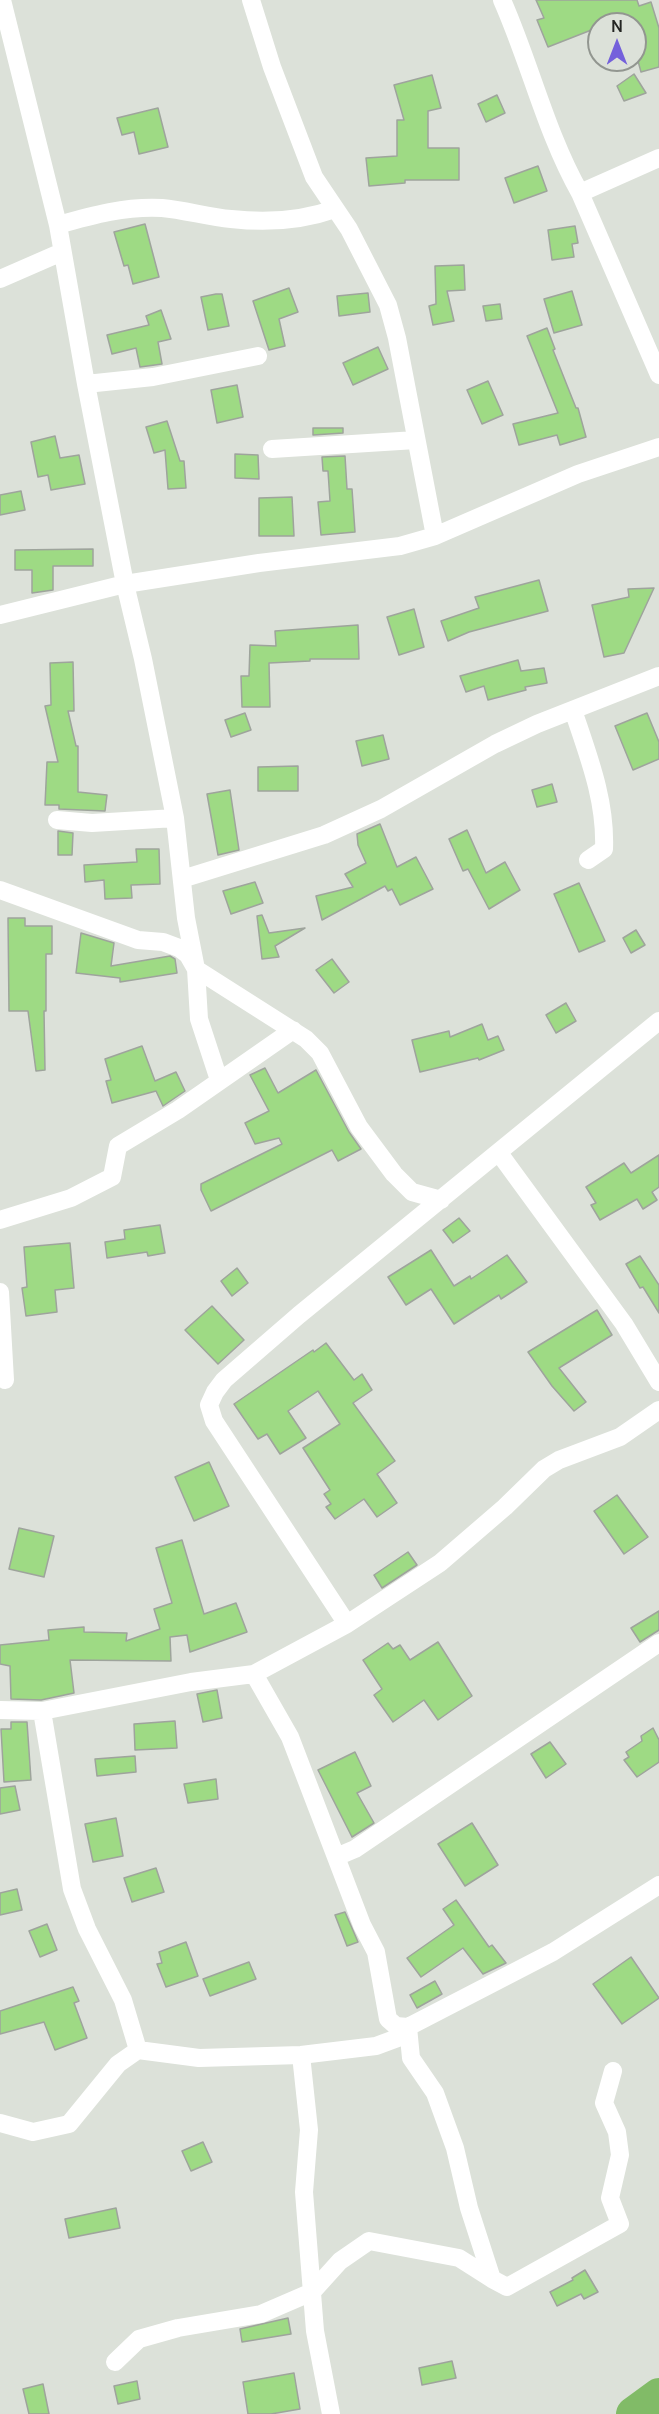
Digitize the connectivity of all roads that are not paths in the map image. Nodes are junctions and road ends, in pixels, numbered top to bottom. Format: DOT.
graph roads {
  1 [pos="2,0"];
  2 [pos="250,0"];
  3 [pos="502,0"];
  4 [pos="659,158"];
  5 [pos="580,194"];
  6 [pos="335,208"];
  7 [pos="58,225"];
  8 [pos="62,252"];
  9 [pos="0,279"];
  10 [pos="651,338"];
  11 [pos="258,356"];
  12 [pos="659,375"];
  13 [pos="86,384"];
  14 [pos="416,440"];
  15 [pos="659,447"];
  16 [pos="272,449"];
  17 [pos="435,536"];
  18 [pos="125,585"];
  19 [pos="0,615"];
  20 [pos="659,676"];
  21 [pos="573,710"];
  22 [pos="175,818"];
  23 [pos="57,820"];
  24 [pos="588,860"];
  25 [pos="182,879"];
  26 [pos="0,890"];
  27 [pos="186,918"];
  28 [pos="163,942"];
  29 [pos="196,969"];
  30 [pos="658,1025"];
  31 [pos="293,1030"];
  32 [pos="219,1080"];
  33 [pos="499,1153"];
  34 [pos="412,1192"];
  35 [pos="441,1200"];
  36 [pos="418,1218"];
  37 [pos="0,1220"];
  38 [pos="0,1292"];
  39 [pos="5,1380"];
  40 [pos="659,1382"];
  41 [pos="659,1410"];
  42 [pos="347,1624"];
  43 [pos="659,1643"];
  44 [pos="254,1674"];
  45 [pos="0,1710"];
  46 [pos="42,1710"];
  47 [pos="336,1857"];
  48 [pos="659,1885"];
  49 [pos="408,2027"];
  50 [pos="138,2050"];
  51 [pos="301,2055"];
  52 [pos="614,2072"];
  53 [pos="0,2123"];
  54 [pos="492,2279"];
  55 [pos="312,2292"];
  56 [pos="115,2362"];
  57 [pos="331,2414"];
  1 -- 7 [label="street"];
  2 -- 6 [label="street"];
  3 -- 5 [label="street"];
  4 -- 5 [label="street"];
  5 -- 10 [label="street"];
  6 -- 7 [label="street"];
  6 -- 14 [label="street"];
  7 -- 8 [label="street"];
  8 -- 9 [label="street"];
  8 -- 13 [label="street"];
  10 -- 12 [label="street"];
  11 -- 13 [label="street"];
  13 -- 18 [label="street"];
  14 -- 16 [label="street"];
  14 -- 17 [label="street"];
  15 -- 17 [label="street"];
  17 -- 18 [label="street"];
  18 -- 19 [label="street"];
  18 -- 22 [label="street"];
  20 -- 21 [label="street"];
  21 -- 24 [label="street"];
  21 -- 25 [label="street"];
  22 -- 23 [label="street"];
  22 -- 25 [label="street"];
  25 -- 27 [label="street"];
  26 -- 28 [label="street"];
  27 -- 28 [label="street"];
  27 -- 29 [label="street"];
  28 -- 29 [label="street"];
  29 -- 31 [label="street"];
  29 -- 32 [label="street"];
  30 -- 33 [label="street"];
  31 -- 32 [label="street"];
  31 -- 34 [label="street"];
  32 -- 37 [label="street"];
  33 -- 35 [label="street"];
  33 -- 40 [label="street"];
  34 -- 35 [label="street"];
  34 -- 36 [label="street"];
  35 -- 36 [label="street"];
  36 -- 42 [label="street"];
  38 -- 39 [label="street"];
  41 -- 42 [label="street"];
  42 -- 44 [label="street"];
  43 -- 47 [label="street"];
  44 -- 46 [label="street"];
  44 -- 47 [label="street"];
  45 -- 46 [label="street"];
  46 -- 50 [label="street"];
  47 -- 49 [label="street"];
  48 -- 49 [label="street"];
  49 -- 51 [label="street"];
  49 -- 54 [label="street"];
  50 -- 51 [label="street"];
  50 -- 53 [label="street"];
  51 -- 55 [label="street"];
  52 -- 54 [label="street"];
  54 -- 55 [label="street"];
  55 -- 56 [label="street"];
  55 -- 57 [label="street"];
}
